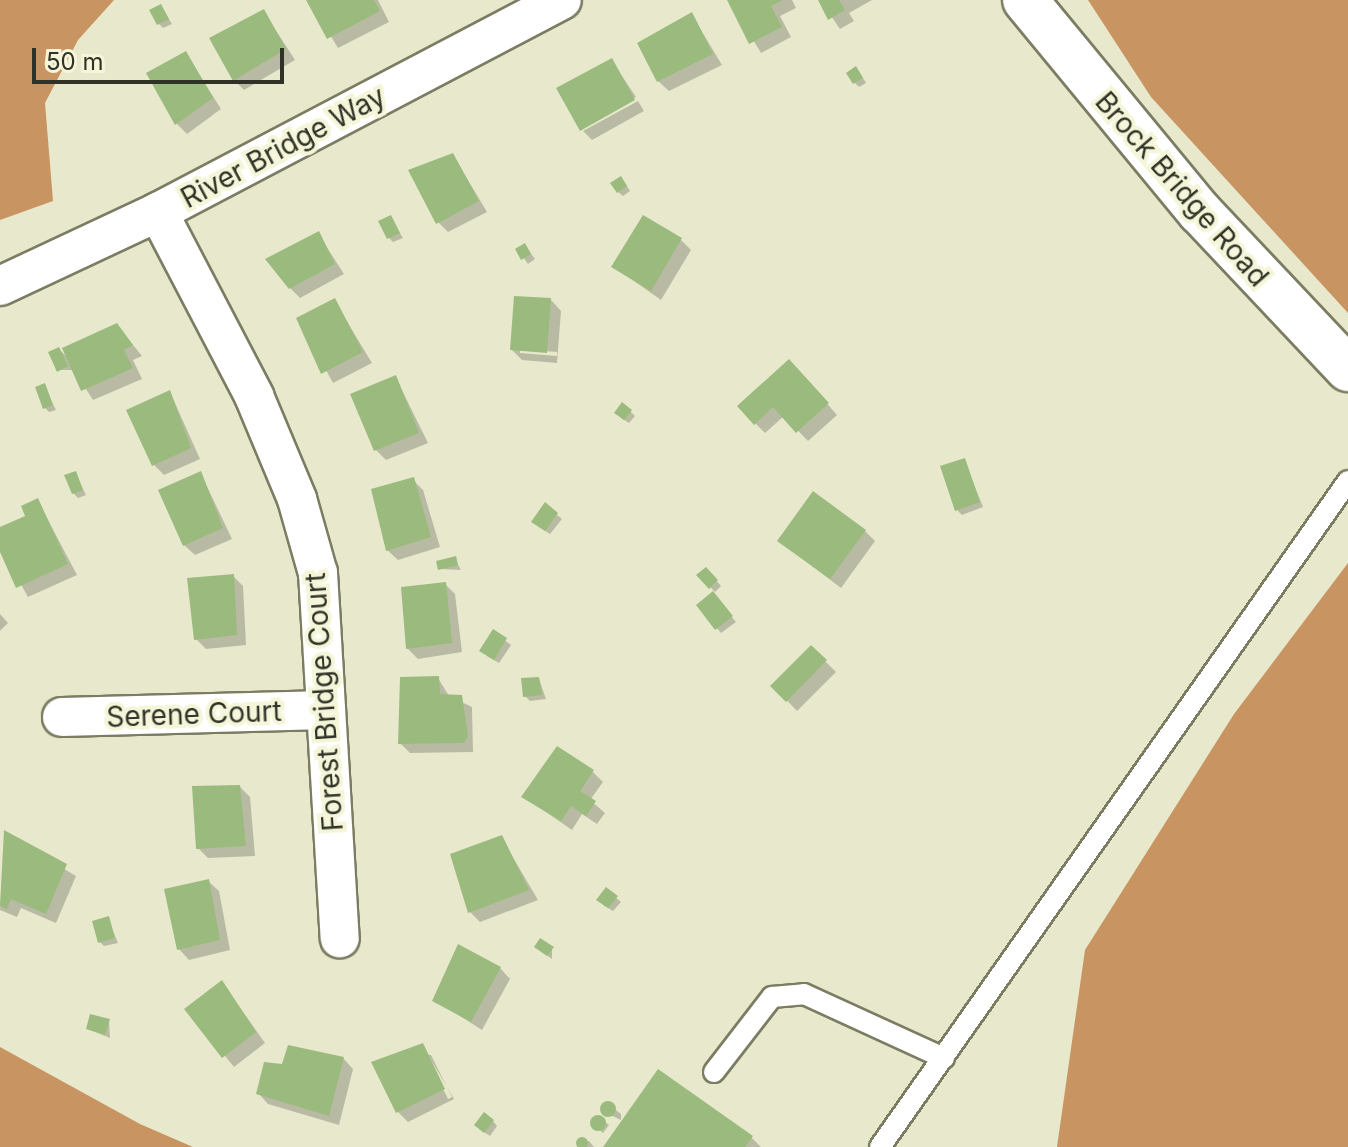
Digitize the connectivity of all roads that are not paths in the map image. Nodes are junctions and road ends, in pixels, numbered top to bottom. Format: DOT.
graph roads {
  1 [pos="562,0"];
  2 [pos="1025,0"];
  3 [pos="158,212"];
  4 [pos="0,286"];
  5 [pos="1348,369"];
  6 [pos="1348,481"];
  7 [pos="326,710"];
  8 [pos="62,717"];
  9 [pos="340,938"];
  10 [pos="944,1058"];
  11 [pos="714,1072"];
  12 [pos="880,1147"];
  1 -- 3 [label="street, River Bridge Way"];
  2 -- 5 [label="street, Brock Bridge Road"];
  3 -- 4 [label="street, River Bridge Way"];
  3 -- 7 [label="street, Forest Bridge Court"];
  6 -- 10 [label="lane"];
  7 -- 8 [label="street, Serene Court"];
  7 -- 9 [label="street, Forest Bridge Court"];
  10 -- 11 [label="lane"];
  10 -- 12 [label="lane"];
}
